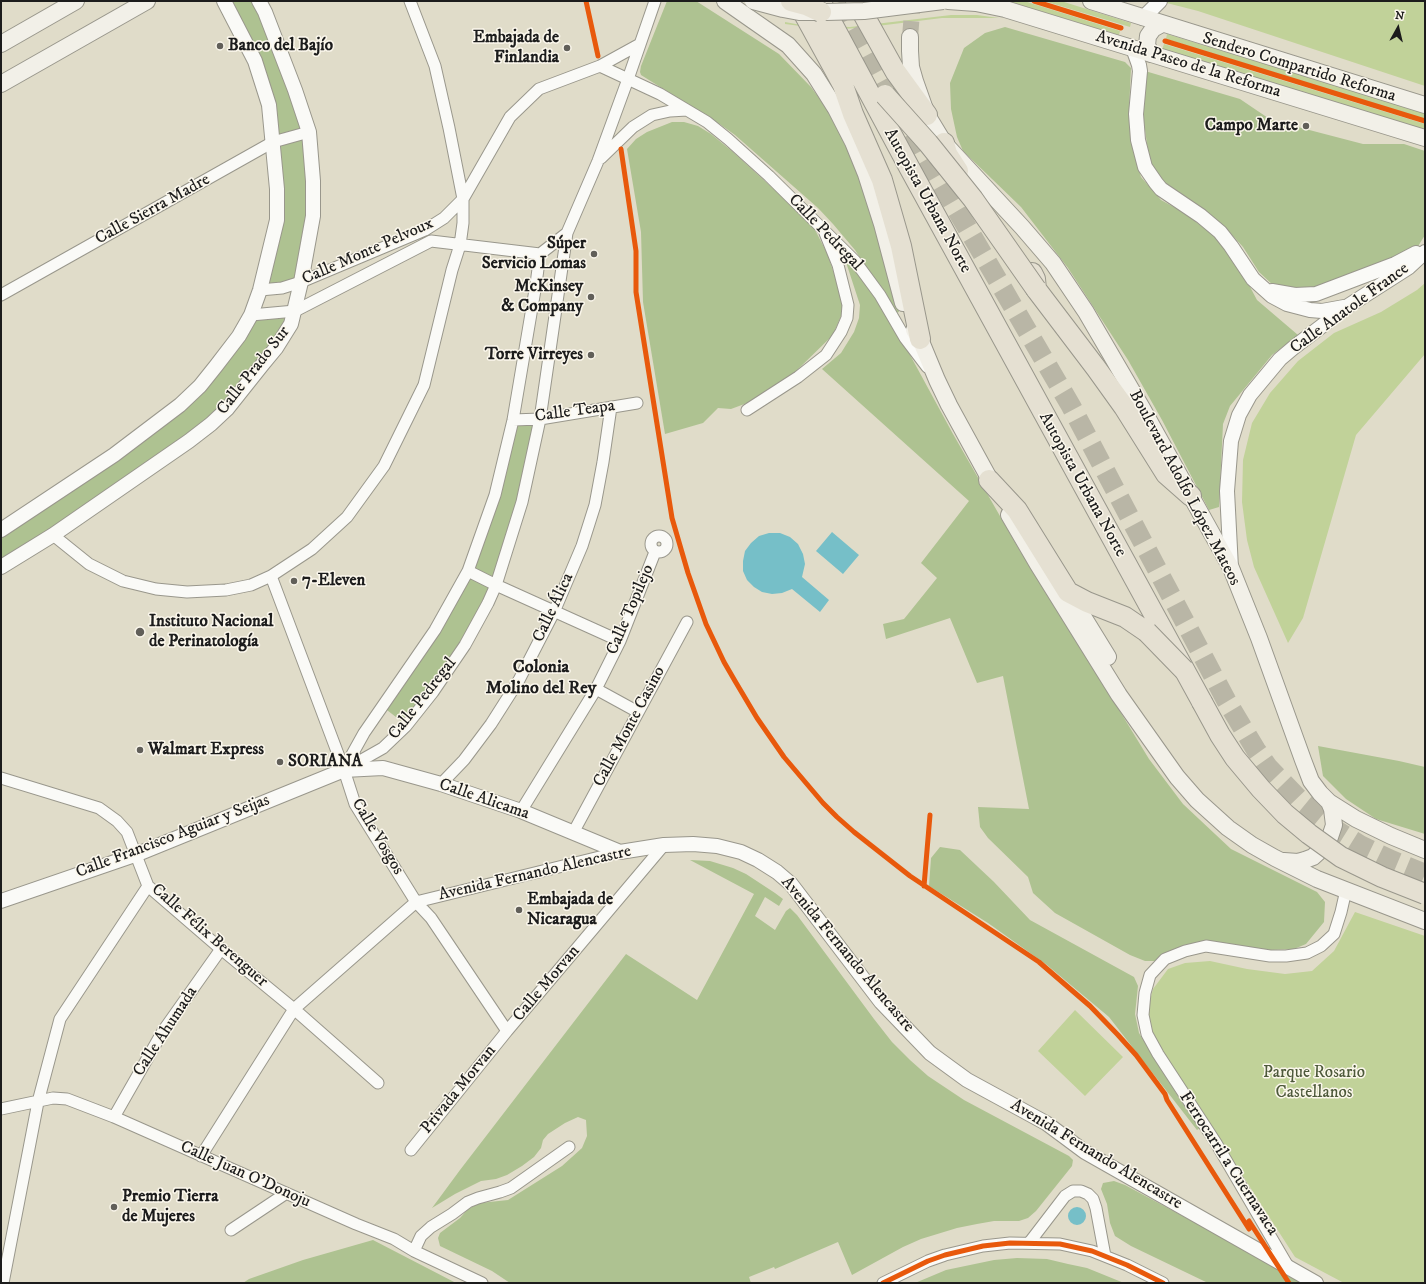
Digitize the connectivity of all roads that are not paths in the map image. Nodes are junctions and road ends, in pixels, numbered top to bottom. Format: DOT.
graph roads {
  1 [pos="76,1"];
  2 [pos="147,1"];
  3 [pos="224,1"];
  4 [pos="259,1"];
  5 [pos="410,1"];
  6 [pos="655,1"];
  7 [pos="725,1"];
  8 [pos="753,1"];
  9 [pos="788,1"];
  10 [pos="791,1"];
  11 [pos="797,1"];
  12 [pos="856,1"];
  13 [pos="943,1"];
  14 [pos="948,1"];
  15 [pos="1091,1"];
  16 [pos="1160,1"];
  17 [pos="825,5"];
  18 [pos="1143,18"];
  19 [pos="1162,24"];
  20 [pos="910,37"];
  21 [pos="1,44"];
  22 [pos="640,44"];
  23 [pos="1133,48"];
  24 [pos="1151,54"];
  25 [pos="600,66"];
  26 [pos="628,79"];
  27 [pos="1,84"];
  28 [pos="885,95"];
  29 [pos="1425,105"];
  30 [pos="688,110"];
  31 [pos="853,114"];
  32 [pos="927,115"];
  33 [pos="309,132"];
  34 [pos="1425,138"];
  35 [pos="273,142"];
  36 [pos="944,143"];
  37 [pos="598,161"];
  38 [pos="463,199"];
  39 [pos="986,216"];
  40 [pos="823,229"];
  41 [pos="425,230"];
  42 [pos="567,233"];
  43 [pos="1007,236"];
  44 [pos="431,242"];
  45 [pos="460,245"];
  46 [pos="1425,247"];
  47 [pos="1425,252"];
  48 [pos="540,254"];
  49 [pos="301,282"];
  50 [pos="1259,285"];
  51 [pos="1036,289"];
  52 [pos="260,290"];
  53 [pos="1,295"];
  54 [pos="1348,306"];
  55 [pos="295,311"];
  56 [pos="251,315"];
  57 [pos="920,339"];
  58 [pos="937,380"];
  59 [pos="637,403"];
  60 [pos="611,408"];
  61 [pos="747,410"];
  62 [pos="540,419"];
  63 [pos="513,420"];
  64 [pos="989,480"];
  65 [pos="1191,496"];
  66 [pos="1,530"];
  67 [pos="53,535"];
  68 [pos="655,552"];
  69 [pos="1,567"];
  70 [pos="1231,568"];
  71 [pos="468,571"];
  72 [pos="270,576"];
  73 [pos="496,586"];
  74 [pos="1068,592"];
  75 [pos="554,612"];
  76 [pos="687,622"];
  77 [pos="620,641"];
  78 [pos="1184,670"];
  79 [pos="596,689"];
  80 [pos="638,712"];
  81 [pos="1132,715"];
  82 [pos="344,770"];
  83 [pos="1,778"];
  84 [pos="441,784"];
  85 [pos="1329,802"];
  86 [pos="521,811"];
  87 [pos="573,833"];
  88 [pos="664,845"];
  89 [pos="1425,850"];
  90 [pos="620,852"];
  91 [pos="135,855"];
  92 [pos="1275,858"];
  93 [pos="1425,880"];
  94 [pos="148,886"];
  95 [pos="1346,890"];
  96 [pos="1400,891"];
  97 [pos="1425,894"];
  98 [pos="1425,900"];
  99 [pos="1,901"];
  100 [pos="416,902"];
  101 [pos="1425,920"];
  102 [pos="221,950"];
  103 [pos="294,1009"];
  104 [pos="507,1031"];
  105 [pos="378,1083"];
  106 [pos="38,1102"];
  107 [pos="1,1110"];
  108 [pos="114,1117"];
  109 [pos="569,1147"];
  110 [pos="411,1150"];
  111 [pos="201,1156"];
  112 [pos="285,1194"];
  113 [pos="231,1230"];
  114 [pos="1029,1243"];
  115 [pos="414,1251"];
  116 [pos="1105,1256"];
  117 [pos="1290,1269"];
  118 [pos="3,1283"];
  119 [pos="482,1283"];
  120 [pos="883,1283"];
  121 [pos="1163,1283"];
  122 [pos="1316,1283"];
  1 -- 21 [label="main road"];
  2 -- 27 [label="main road"];
  3 -- 35 [label="street, Calle Prado Sur"];
  4 -- 33 [label="street, Calle Prado Sur"];
  5 -- 38 [label="street"];
  6 -- 22 [label="street, Calle Pedregal"];
  7 -- 57 [label="main road"];
  8 -- 17 [label="main road, bridge"];
  9 -- 31 [label="highway"];
  10 -- 17 [label="highway, bridge"];
  11 -- 31 [label="highway"];
  12 -- 32 [label="highway"];
  13 -- 17 [label="main road, bridge"];
  14 -- 23 [label="main road, Avenida Paseo de la Reforma"];
  15 -- 18 [label="main road, Avenida Paseo de la Reforma"];
  16 -- 18 [label="street"];
  17 -- 28 [label="highway, Autopista Urbana Norte"];
  17 -- 78 [label="highway, Autopista Urbana Norte, bridge"];
  18 -- 19 [label="main road, Avenida Paseo de la Reforma"];
  19 -- 24 [label="main road"];
  19 -- 29 [label="main road, Avenida Paseo de la Reforma"];
  20 -- 32 [label="main road, Boulevard Adolfo López Mateos"];
  22 -- 25 [label="street, Calle Monte Pelvoux"];
  22 -- 26 [label="street, Calle Pedregal"];
  23 -- 24 [label="main road, Avenida Paseo de la Reforma"];
  23 -- 50 [label="street"];
  24 -- 34 [label="main road, Avenida Paseo de la Reforma"];
  25 -- 26 [label="street, Calle Pedregal"];
  25 -- 38 [label="street, Calle Monte Pelvoux"];
  26 -- 30 [label="street, Calle Pedregal"];
  26 -- 37 [label="street, Calle Pedregal"];
  28 -- 39 [label="highway, bridge"];
  28 -- 93 [label="highway, Autopista Urbana Norte, bridge"];
  30 -- 37 [label="street, Calle Pedregal"];
  30 -- 40 [label="street, Calle Pedregal"];
  31 -- 57 [label="highway"];
  32 -- 36 [label="main road, Boulevard Adolfo López Mateos"];
  33 -- 35 [label="street, Calle Sierra Madre"];
  33 -- 49 [label="street, Calle Prado Sur"];
  35 -- 52 [label="street, Calle Prado Sur"];
  35 -- 53 [label="street, Calle Sierra Madre"];
  36 -- 43 [label="highway"];
  36 -- 65 [label="main road, Boulevard Adolfo López Mateos"];
  37 -- 42 [label="street, Calle Pedregal"];
  38 -- 41 [label="street, Calle Monte Pelvoux"];
  38 -- 45 [label="street"];
  39 -- 43 [label="highway, bridge"];
  39 -- 51 [label="highway, bridge"];
  40 -- 58 [label="street, Calle Pedregal"];
  40 -- 61 [label="street"];
  41 -- 44 [label="street"];
  41 -- 49 [label="street, Calle Monte Pelvoux"];
  42 -- 48 [label="street"];
  42 -- 62 [label="street, Calle Pedregal"];
  43 -- 51 [label="highway"];
  44 -- 45 [label="street, Calle Monte Pelvoux"];
  44 -- 55 [label="street, Calle Monte Pelvoux"];
  45 -- 48 [label="street, Calle Monte Pelvoux"];
  45 -- 72 [label="street"];
  46 -- 50 [label="street"];
  47 -- 54 [label="street, Calle Anatole France"];
  48 -- 63 [label="street, Calle Pedregal"];
  49 -- 52 [label="street, Calle Monte Pelvoux"];
  49 -- 55 [label="street, Calle Prado Sur"];
  50 -- 54 [label="street"];
  51 -- 65 [label="highway"];
  52 -- 56 [label="street, Calle Prado Sur"];
  54 -- 70 [label="street, Calle Anatole France"];
  55 -- 56 [label="street, Calle Monte Pelvoux"];
  55 -- 67 [label="street, Calle Prado Sur"];
  56 -- 66 [label="street, Calle Prado Sur"];
  57 -- 58 [label="main road"];
  58 -- 64 [label="main road"];
  59 -- 60 [label="street, Calle Teapa"];
  60 -- 62 [label="street, Calle Teapa"];
  60 -- 75 [label="street, Calle Álica"];
  62 -- 63 [label="street, Calle Teapa"];
  62 -- 73 [label="street, Calle Pedregal"];
  63 -- 71 [label="street, Calle Pedregal"];
  64 -- 74 [label="highway"];
  64 -- 81 [label="main road"];
  65 -- 70 [label="main road, Boulevard Adolfo López Mateos"];
  67 -- 69 [label="street, Calle Prado Sur"];
  67 -- 72 [label="street"];
  68 -- 77 [label="street, Calle Topilejo"];
  70 -- 85 [label="main road, Boulevard Adolfo López Mateos"];
  71 -- 73 [label="street"];
  71 -- 82 [label="street, Calle Pedregal"];
  72 -- 82 [label="street, Calle Vosgos"];
  73 -- 75 [label="street"];
  73 -- 82 [label="street, Calle Pedregal"];
  74 -- 78 [label="highway, bridge"];
  74 -- 81 [label="main road"];
  75 -- 77 [label="street"];
  75 -- 84 [label="street, Calle Álica"];
  76 -- 80 [label="street, Calle Monte Casino"];
  77 -- 79 [label="street, Calle Topilejo"];
  78 -- 97 [label="highway, Autopista Urbana Norte, bridge"];
  79 -- 80 [label="street"];
  79 -- 86 [label="street, Calle Topilejo"];
  80 -- 87 [label="street, Calle Monte Casino"];
  81 -- 92 [label="main road"];
  82 -- 84 [label="street, Calle Alicama"];
  82 -- 91 [label="street, Calle Francisco Aguiar y Seijas"];
  82 -- 100 [label="street, Calle Vosgos"];
  83 -- 91 [label="street, Calle Félix Berenguer"];
  84 -- 86 [label="street, Calle Alicama"];
  85 -- 89 [label="main road, Boulevard Adolfo López Mateos"];
  85 -- 92 [label="main road"];
  86 -- 87 [label="street, Calle Alicama"];
  87 -- 90 [label="street, Calle Alicama"];
  88 -- 90 [label="street, Avenida Fernando Alencastre"];
  88 -- 104 [label="street, Calle Morvan"];
  88 -- 117 [label="street, Avenida Fernando Alencastre"];
  90 -- 100 [label="street, Avenida Fernando Alencastre"];
  91 -- 94 [label="street, Calle Félix Berenguer"];
  91 -- 99 [label="street, Calle Francisco Aguiar y Seijas"];
  92 -- 95 [label="main road"];
  94 -- 102 [label="street, Calle Félix Berenguer"];
  94 -- 106 [label="street"];
  95 -- 101 [label="main road"];
  95 -- 117 [label="street"];
  96 -- 98 [label="highway"];
  100 -- 103 [label="street, Avenida Fernando Alencastre"];
  100 -- 104 [label="street, Calle Vosgos"];
  102 -- 103 [label="street, Calle Félix Berenguer"];
  102 -- 108 [label="street, Calle Ahumada"];
  103 -- 105 [label="street, Calle Félix Berenguer"];
  103 -- 111 [label="street, Avenida Fernando Alencastre"];
  104 -- 110 [label="street, Privada Morvan"];
  106 -- 107 [label="street, Calle Juan O'Donoju"];
  106 -- 108 [label="street, Calle Juan O'Donoju"];
  106 -- 118 [label="street"];
  108 -- 111 [label="street, Calle Juan O'Donoju"];
  109 -- 115 [label="street"];
  111 -- 112 [label="street, Calle Juan O'Donoju"];
  112 -- 113 [label="street"];
  112 -- 115 [label="street, Calle Juan O'Donoju"];
  114 -- 116 [label="street"];
  114 -- 116 [label="street"];
  114 -- 120 [label="street"];
  115 -- 119 [label="street, Calle Juan O'Donoju"];
  116 -- 121 [label="street"];
  117 -- 122 [label="street, Avenida Fernando Alencastre"];
}
